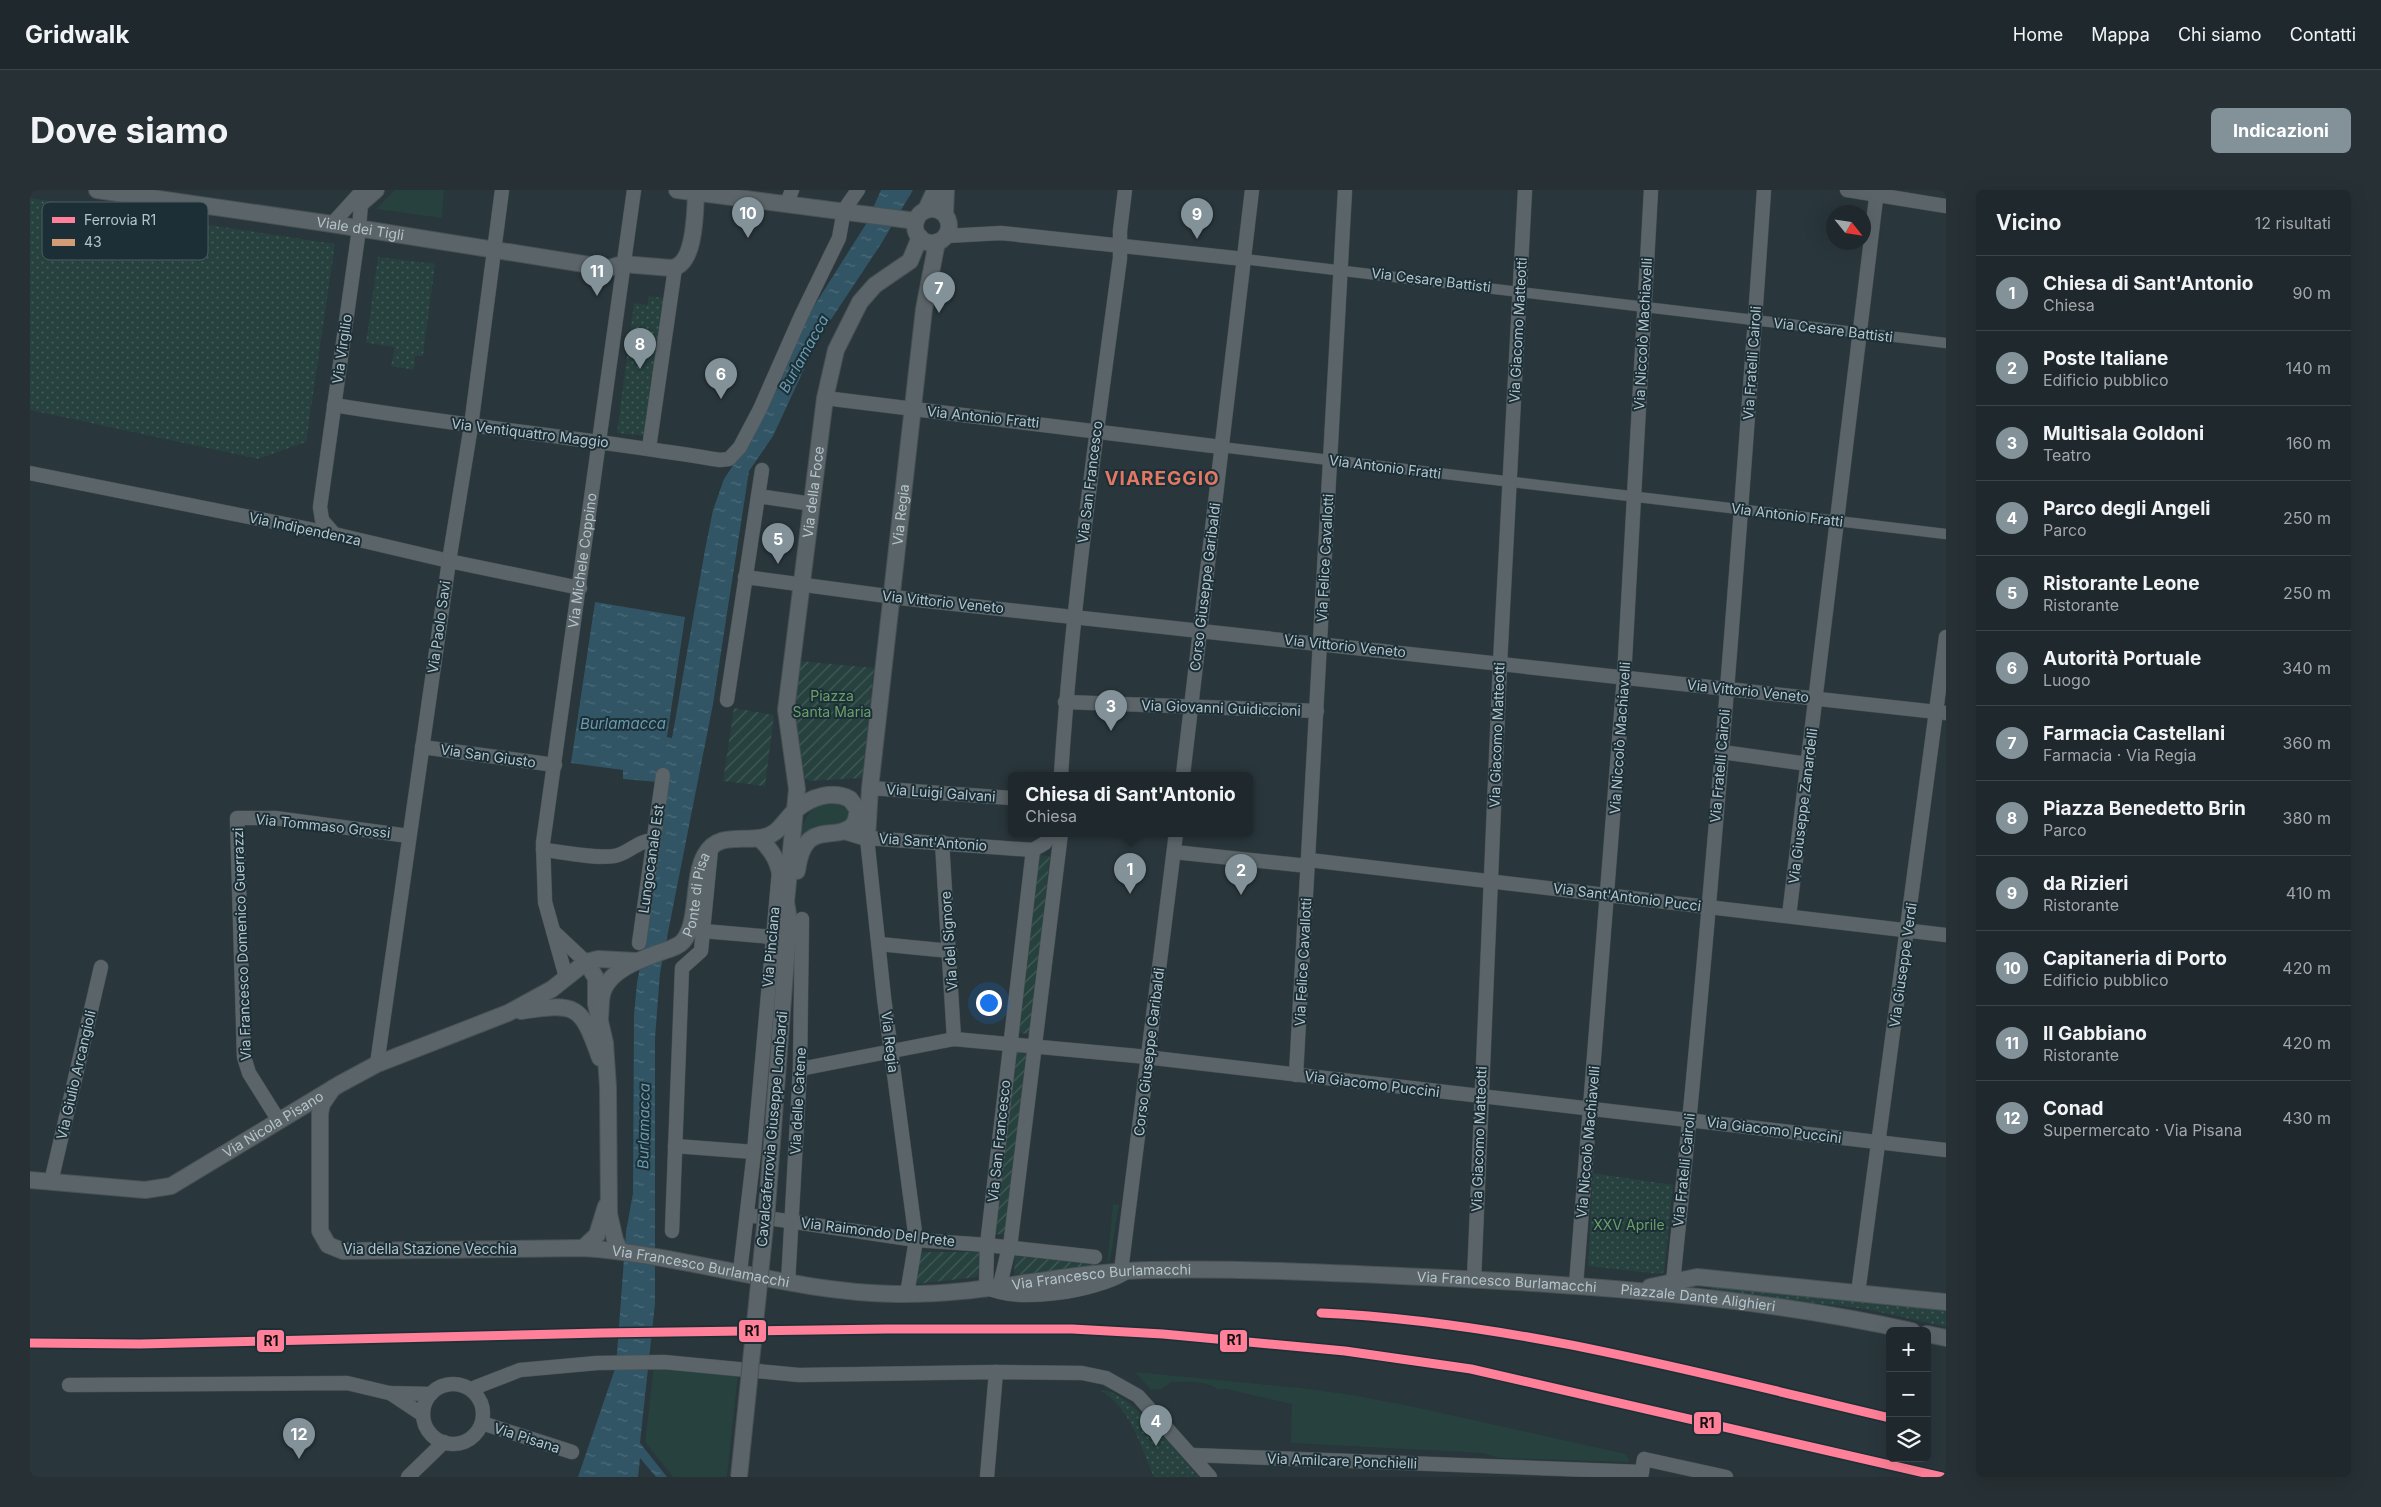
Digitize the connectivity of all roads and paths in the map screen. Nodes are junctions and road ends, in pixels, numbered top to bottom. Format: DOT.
graph roads {
  1 [pos="97,190"];
  2 [pos="502,190"];
  3 [pos="634,190"];
  4 [pos="676,190"];
  5 [pos="858,190"];
  6 [pos="935,190"];
  7 [pos="946,190"];
  8 [pos="1125,190"];
  9 [pos="1252,190"];
  10 [pos="1345,190"];
  11 [pos="1525,190"];
  12 [pos="1651,190"];
  13 [pos="1764,190"];
  14 [pos="1847,190"];
  15 [pos="696,191"];
  16 [pos="1876,193"];
  17 [pos="360,195"];
  18 [pos="790,197"];
  19 [pos="180,202"];
  20 [pos="208,206"];
  21 [pos="1946,206"];
  22 [pos="846,211"];
  23 [pos="945,214"];
  24 [pos="916,217"];
  25 [pos="332,224"];
  26 [pos="359,230"];
  27 [pos="920,237"];
  28 [pos="941,239"];
  29 [pos="1120,244"];
  30 [pos="494,250"];
  31 [pos="1244,259"];
  32 [pos="623,264"];
  33 [pos="675,268"];
  34 [pos="1341,269"];
  35 [pos="1520,290"];
  36 [pos="1643,307"];
  37 [pos="1755,321"];
  38 [pos="1858,332"];
  39 [pos="1946,343"];
  40 [pos="825,398"];
  41 [pos="334,405"];
  42 [pos="913,409"];
  43 [pos="471,426"];
  44 [pos="1096,430"];
  45 [pos="598,442"];
  46 [pos="1222,447"];
  47 [pos="649,448"];
  48 [pos="1331,460"];
  49 [pos="762,470"];
  50 [pos="30,473"];
  51 [pos="1509,481"];
  52 [pos="758,496"];
  53 [pos="1635,497"];
  54 [pos="812,504"];
  55 [pos="320,507"];
  56 [pos="1742,510"];
  57 [pos="1837,521"];
  58 [pos="301,528"];
  59 [pos="334,534"];
  60 [pos="1946,534"];
  61 [pos="449,561"];
  62 [pos="745,577"];
  63 [pos="800,585"];
  64 [pos="580,588"];
  65 [pos="891,597"];
  66 [pos="1074,616"];
  67 [pos="1200,630"];
  68 [pos="1946,637"];
  69 [pos="1320,644"];
  70 [pos="1500,664"];
  71 [pos="1624,677"];
  72 [pos="1726,689"];
  73 [pos="1816,699"];
  74 [pos="726,700"];
  75 [pos="1065,702"];
  76 [pos="1191,707"];
  77 [pos="1317,711"];
  78 [pos="1941,713"];
  79 [pos="422,747"];
  80 [pos="1722,752"];
  81 [pos="1808,764"];
  82 [pos="555,765"];
  83 [pos="1060,772"];
  84 [pos="1183,772"];
  85 [pos="663,775"];
  86 [pos="870,788"];
  87 [pos="1008,798"];
  88 [pos="796,810"];
  89 [pos="858,815"];
  90 [pos="237,818"];
  91 [pos="844,831"];
  92 [pos="792,833"];
  93 [pos="409,836"];
  94 [pos="1048,837"];
  95 [pos="1061,837"];
  96 [pos="1176,837"];
  97 [pos="758,838"];
  98 [pos="868,838"];
  99 [pos="654,842"];
  100 [pos="942,842"];
  101 [pos="711,848"];
  102 [pos="543,850"];
  103 [pos="1033,850"];
  104 [pos="1174,852"];
  105 [pos="1308,863"];
  106 [pos="779,864"];
  107 [pos="1491,880"];
  108 [pos="1608,894"];
  109 [pos="786,902"];
  110 [pos="1709,907"];
  111 [pos="1789,916"];
  112 [pos="795,920"];
  113 [pos="553,931"];
  114 [pos="1907,931"];
  115 [pos="703,932"];
  116 [pos="1946,936"];
  117 [pos="772,937"];
  118 [pos="639,943"];
  119 [pos="878,944"];
  120 [pos="950,951"];
  121 [pos="638,961"];
  122 [pos="586,962"];
  123 [pos="101,967"];
  124 [pos="566,977"];
  125 [pos="508,1012"];
  126 [pos="600,1018"];
  127 [pos="954,1039"];
  128 [pos="1010,1044"];
  129 [pos="1036,1046"];
  130 [pos="891,1051"];
  131 [pos="1148,1058"];
  132 [pos="377,1064"];
  133 [pos="800,1069"];
  134 [pos="1296,1075"];
  135 [pos="608,1087"];
  136 [pos="333,1088"];
  137 [pos="1481,1097"];
  138 [pos="1590,1109"];
  139 [pos="282,1119"];
  140 [pos="1689,1120"];
  141 [pos="319,1138"];
  142 [pos="1879,1142"];
  143 [pos="675,1146"];
  144 [pos="1946,1150"];
  145 [pos="754,1152"];
  146 [pos="30,1180"];
  147 [pos="51,1182"];
  148 [pos="608,1198"];
  149 [pos="747,1214"];
  150 [pos="792,1221"];
  151 [pos="672,1231"];
  152 [pos="916,1240"];
  153 [pos="987,1245"];
  154 [pos="583,1248"];
  155 [pos="1010,1248"];
  156 [pos="620,1251"];
  157 [pos="1095,1257"];
  158 [pos="1124,1271"];
  159 [pos="740,1272"];
  160 [pos="1474,1280"];
  161 [pos="1672,1282"];
  162 [pos="788,1283"];
  163 [pos="1576,1285"];
  164 [pos="993,1286"];
  165 [pos="1625,1289"];
  166 [pos="1858,1293"];
  167 [pos="907,1294"];
  168 [pos="1946,1302"];
  169 [pos="1894,1327"];
  170 [pos="1931,1335"];
  171 [pos="1946,1338"];
  172 [pos="996,1372"];
  173 [pos="69,1385"];
  174 [pos="471,1389"];
  175 [pos="389,1393"];
  176 [pos="431,1394"];
  177 [pos="423,1415"];
  178 [pos="482,1423"];
  179 [pos="429,1431"];
  180 [pos="444,1442"];
  181 [pos="572,1452"];
  182 [pos="1192,1455"];
  183 [pos="1641,1474"];
  184 [pos="410,1475"];
  185 [pos="739,1477"];
  186 [pos="987,1477"];
  187 [pos="1210,1477"];
  188 [pos="1726,1477"];
  1 -- 19 [label="street, Viale dei Tigli"];
  2 -- 30 [label="street, Via Paolo Savi"];
  3 -- 32 [label="street, Via Michele Coppino"];
  4 -- 15 [label="street"];
  5 -- 22 [label="street"];
  6 -- 24 [label="street"];
  7 -- 23 [label="street"];
  8 -- 29 [label="street, Via San Francesco"];
  9 -- 31 [label="street, Corso Giuseppe Garibaldi"];
  10 -- 34 [label="street, Via Felice Cavallotti"];
  11 -- 35 [label="street, Via Giacomo Matteotti"];
  12 -- 36 [label="street, Via Niccolò Machiavelli"];
  13 -- 37 [label="street, Via Fratelli Cairoli"];
  14 -- 16 [label="street"];
  15 -- 18 [label="street"];
  15 -- 33 [label="street"];
  16 -- 21 [label="street"];
  16 -- 38 [label="street, Via Giuseppe Zanardelli"];
  17 -- 25 [label="street"];
  17 -- 26 [label="street, Via Virgilio"];
  18 -- 22 [label="street"];
  20 -- 25 [label="street, Viale dei Tigli"];
  22 -- 24 [label="street"];
  22 -- 47 [label="street, Via Ventiquattro Maggio"];
  23 -- 24 [label="street"];
  23 -- 28 [label="street"];
  24 -- 27 [label="street"];
  25 -- 26 [label="street, Viale dei Tigli"];
  26 -- 30 [label="street, Viale dei Tigli"];
  26 -- 41 [label="street, Via Virgilio"];
  27 -- 28 [label="street"];
  27 -- 40 [label="street, Via della Foce"];
  28 -- 29 [label="street, Via Cesare Battisti"];
  28 -- 42 [label="street, Via Regia"];
  29 -- 31 [label="street, Via Cesare Battisti"];
  29 -- 44 [label="street, Via San Francesco"];
  30 -- 32 [label="street, Viale dei Tigli"];
  30 -- 43 [label="street, Via Paolo Savi"];
  31 -- 34 [label="street, Via Cesare Battisti"];
  31 -- 46 [label="street, Corso Giuseppe Garibaldi"];
  32 -- 33 [label="street, Viale dei Tigli"];
  32 -- 45 [label="street, Via Michele Coppino"];
  33 -- 47 [label="street"];
  34 -- 35 [label="street, Via Cesare Battisti"];
  34 -- 48 [label="street, Via Felice Cavallotti"];
  35 -- 36 [label="street, Via Cesare Battisti"];
  35 -- 51 [label="street, Via Giacomo Matteotti"];
  36 -- 37 [label="street, Via Cesare Battisti"];
  36 -- 53 [label="street, Via Niccolò Machiavelli"];
  37 -- 38 [label="street, Via Cesare Battisti"];
  37 -- 56 [label="street, Via Fratelli Cairoli"];
  38 -- 39 [label="street, Via Cesare Battisti"];
  38 -- 57 [label="street, Via Giuseppe Zanardelli"];
  40 -- 42 [label="street, Via Antonio Fratti"];
  40 -- 54 [label="street, Via della Foce"];
  41 -- 43 [label="street, Via Ventiquattro Maggio"];
  41 -- 55 [label="street, Via Virgilio"];
  42 -- 44 [label="street, Via Antonio Fratti"];
  42 -- 65 [label="street, Via Regia"];
  43 -- 45 [label="street, Via Ventiquattro Maggio"];
  43 -- 61 [label="street, Via Paolo Savi"];
  44 -- 46 [label="street, Via Antonio Fratti"];
  44 -- 66 [label="street, Via San Francesco"];
  45 -- 47 [label="street, Via Ventiquattro Maggio"];
  45 -- 64 [label="street, Via Michele Coppino"];
  46 -- 48 [label="street, Via Antonio Fratti"];
  46 -- 67 [label="street, Corso Giuseppe Garibaldi"];
  48 -- 51 [label="street, Via Antonio Fratti"];
  48 -- 69 [label="street, Via Felice Cavallotti"];
  49 -- 52 [label="street"];
  50 -- 58 [label="street, Via Indipendenza"];
  51 -- 53 [label="street, Via Antonio Fratti"];
  51 -- 70 [label="street, Via Giacomo Matteotti"];
  52 -- 54 [label="street"];
  52 -- 62 [label="street"];
  53 -- 56 [label="street, Via Antonio Fratti"];
  53 -- 71 [label="street, Via Niccolò Machiavelli"];
  54 -- 63 [label="street, Via della Foce"];
  55 -- 58 [label="street"];
  55 -- 59 [label="street"];
  56 -- 57 [label="street, Via Antonio Fratti"];
  56 -- 72 [label="street, Via Fratelli Cairoli"];
  57 -- 60 [label="street, Via Antonio Fratti"];
  57 -- 73 [label="street, Via Giuseppe Zanardelli"];
  58 -- 59 [label="street, Via Indipendenza"];
  59 -- 61 [label="street, Via Indipendenza"];
  61 -- 64 [label="street, Via Indipendenza"];
  61 -- 79 [label="street, Via Paolo Savi"];
  62 -- 63 [label="street, Via Vittorio Veneto"];
  62 -- 74 [label="street"];
  63 -- 65 [label="street, Via Vittorio Veneto"];
  63 -- 88 [label="street, Via della Foce"];
  64 -- 82 [label="street, Via Michele Coppino"];
  65 -- 66 [label="street, Via Vittorio Veneto"];
  65 -- 86 [label="street, Via Regia"];
  66 -- 67 [label="street, Via Vittorio Veneto"];
  66 -- 75 [label="street, Via San Francesco"];
  67 -- 69 [label="street, Via Vittorio Veneto"];
  67 -- 76 [label="street, Corso Giuseppe Garibaldi"];
  68 -- 78 [label="street, Via Giuseppe Verdi"];
  69 -- 70 [label="street, Via Vittorio Veneto"];
  69 -- 77 [label="street, Via Felice Cavallotti"];
  70 -- 71 [label="street, Via Vittorio Veneto"];
  70 -- 107 [label="street, Via Giacomo Matteotti"];
  71 -- 72 [label="street, Via Vittorio Veneto"];
  71 -- 108 [label="street, Via Niccolò Machiavelli"];
  72 -- 73 [label="street, Via Vittorio Veneto"];
  72 -- 80 [label="street, Via Fratelli Cairoli"];
  73 -- 78 [label="street, Via Vittorio Veneto"];
  73 -- 81 [label="street, Via Giuseppe Zanardelli"];
  75 -- 76 [label="street, Via Giovanni Guidiccioni"];
  75 -- 83 [label="street, Via San Francesco"];
  76 -- 77 [label="street, Via Giovanni Guidiccioni"];
  76 -- 84 [label="street, Corso Giuseppe Garibaldi"];
  77 -- 105 [label="street, Via Felice Cavallotti"];
  78 -- 114 [label="street, Via Giuseppe Verdi"];
  79 -- 82 [label="street, Via San Giusto"];
  79 -- 93 [label="street, Via Paolo Savi"];
  80 -- 81 [label="street"];
  80 -- 110 [label="street, Via Fratelli Cairoli"];
  81 -- 111 [label="street, Via Giuseppe Zanardelli"];
  82 -- 102 [label="street, Via Michele Coppino"];
  85 -- 99 [label="street, Lungocanale Est"];
  86 -- 87 [label="street, Via Luigi Galvani"];
  86 -- 89 [label="street, Via Regia"];
  86 -- 98 [label="street, Via Regia"];
  88 -- 89 [label="street"];
  88 -- 92 [label="street, Cavalcaferrovia Giuseppe Lombardi"];
  88 -- 97 [label="street"];
  89 -- 91 [label="street"];
  90 -- 93 [label="street, Via Tommaso Grossi"];
  90 -- 139 [label="street, Via Francesco Domenico Guerrazzi"];
  91 -- 98 [label="street"];
  91 -- 112 [label="street"];
  92 -- 106 [label="street, Via Pinciana"];
  92 -- 109 [label="street, Cavalcaferrovia Giuseppe Lombardi"];
  93 -- 132 [label="street, Via Paolo Savi"];
  94 -- 103 [label="street"];
  95 -- 129 [label="street, Via San Francesco"];
  96 -- 104 [label="street, Corso Giuseppe Garibaldi"];
  97 -- 101 [label="street, Ponte di Pisa"];
  97 -- 106 [label="street"];
  98 -- 100 [label="street, Via Sant'Antonio"];
  98 -- 119 [label="street, Via Regia"];
  99 -- 102 [label="street"];
  99 -- 118 [label="street, Lungocanale Est"];
  100 -- 103 [label="street, Via Sant'Antonio"];
  100 -- 120 [label="street, Via del Signore"];
  101 -- 115 [label="street"];
  101 -- 121 [label="street, Ponte di Pisa"];
  102 -- 113 [label="street, Via Michele Coppino"];
  103 -- 128 [label="street, Via San Francesco"];
  104 -- 105 [label="street, Via Sant'Antonio Pucci"];
  104 -- 131 [label="street, Corso Giuseppe Garibaldi"];
  105 -- 107 [label="street, Via Sant'Antonio Pucci"];
  105 -- 134 [label="street, Via Felice Cavallotti"];
  106 -- 109 [label="street"];
  106 -- 117 [label="street, Via Pinciana"];
  107 -- 108 [label="street, Via Sant'Antonio Pucci"];
  107 -- 137 [label="street, Via Giacomo Matteotti"];
  108 -- 110 [label="street, Via Sant'Antonio Pucci"];
  108 -- 138 [label="street, Via Niccolò Machiavelli"];
  109 -- 112 [label="street, Cavalcaferrovia Giuseppe Lombardi"];
  110 -- 111 [label="street, Via Sant'Antonio Pucci"];
  110 -- 140 [label="street, Via Fratelli Cairoli"];
  111 -- 114 [label="street, Via Sant'Antonio Pucci"];
  112 -- 133 [label="street, Via delle Catene"];
  112 -- 185 [label="street, Cavalcaferrovia Giuseppe Lombardi, bridge"];
  113 -- 122 [label="street"];
  113 -- 124 [label="street, Via Michele Coppino"];
  114 -- 116 [label="street, Via Sant'Antonio Pucci"];
  114 -- 142 [label="street, Via Giuseppe Verdi"];
  115 -- 117 [label="street"];
  115 -- 143 [label="street"];
  117 -- 145 [label="street, Via Pinciana"];
  119 -- 120 [label="street"];
  119 -- 130 [label="street, Via Regia"];
  120 -- 127 [label="street, Via del Signore"];
  121 -- 122 [label="street"];
  121 -- 126 [label="street"];
  122 -- 124 [label="street"];
  122 -- 126 [label="street"];
  123 -- 147 [label="street, Via Giulio Arcangioli"];
  124 -- 125 [label="street"];
  125 -- 132 [label="street, Via Nicola Pisano"];
  125 -- 135 [label="street"];
  126 -- 135 [label="street"];
  127 -- 128 [label="street, Via Giacomo Puccini"];
  127 -- 130 [label="street, Via Giacomo Puccini"];
  128 -- 129 [label="street, Via Giacomo Puccini"];
  128 -- 153 [label="street, Via San Francesco"];
  129 -- 131 [label="street, Via Giacomo Puccini"];
  129 -- 155 [label="street, Via San Francesco"];
  130 -- 133 [label="street, Via Giacomo Puccini"];
  130 -- 152 [label="street, Via Regia"];
  131 -- 134 [label="street, Via Giacomo Puccini"];
  131 -- 158 [label="street, Corso Giuseppe Garibaldi"];
  132 -- 136 [label="street, Via Nicola Pisano"];
  133 -- 150 [label="street, Via delle Catene"];
  134 -- 137 [label="street, Via Giacomo Puccini"];
  135 -- 148 [label="street"];
  136 -- 139 [label="street, Via Nicola Pisano"];
  136 -- 141 [label="street, Via della Stazione Vecchia"];
  137 -- 138 [label="street, Via Giacomo Puccini"];
  137 -- 160 [label="street, Via Giacomo Matteotti"];
  138 -- 140 [label="street, Via Giacomo Puccini"];
  138 -- 163 [label="street, Via Niccolò Machiavelli"];
  139 -- 141 [label="street"];
  139 -- 147 [label="street, Via Nicola Pisano"];
  140 -- 142 [label="street, Via Giacomo Puccini"];
  140 -- 161 [label="street, Via Fratelli Cairoli"];
  141 -- 154 [label="street, Via della Stazione Vecchia"];
  142 -- 144 [label="street, Via Giacomo Puccini"];
  142 -- 166 [label="street, Via Giuseppe Verdi"];
  143 -- 145 [label="street"];
  143 -- 151 [label="street"];
  145 -- 149 [label="street, Via Pinciana"];
  146 -- 147 [label="street, Via Nicola Pisano"];
  148 -- 154 [label="street"];
  148 -- 156 [label="street"];
  149 -- 150 [label="street, Via Raimondo Del Prete"];
  149 -- 159 [label="street, Via Pinciana"];
  150 -- 152 [label="street, Via Raimondo Del Prete"];
  150 -- 162 [label="street, Via delle Catene"];
  152 -- 153 [label="street, Via Raimondo Del Prete"];
  152 -- 167 [label="street, Via Regia"];
  153 -- 155 [label="street, Via Raimondo Del Prete"];
  153 -- 164 [label="street, Via San Francesco"];
  154 -- 156 [label="street, Via Francesco Burlamacchi"];
  155 -- 157 [label="street, Via Raimondo Del Prete"];
  155 -- 164 [label="street, Via San Francesco"];
  156 -- 159 [label="street, Via Francesco Burlamacchi"];
  158 -- 160 [label="street, Via Francesco Burlamacchi"];
  158 -- 164 [label="street, Via Francesco Burlamacchi"];
  159 -- 162 [label="street, Via Francesco Burlamacchi"];
  160 -- 163 [label="street, Via Francesco Burlamacchi"];
  161 -- 165 [label="street, Piazzale Dante Alighieri"];
  161 -- 166 [label="street, Piazzale Dante Alighieri"];
  162 -- 167 [label="street, Via Francesco Burlamacchi"];
  163 -- 165 [label="street, Via Francesco Burlamacchi"];
  164 -- 167 [label="street, Via Francesco Burlamacchi"];
  165 -- 169 [label="street, Piazzale Dante Alighieri"];
  166 -- 168 [label="street, Piazzale Dante Alighieri"];
  170 -- 171 [label="street"];
  172 -- 174 [label="street"];
  172 -- 182 [label="street"];
  172 -- 186 [label="street"];
  173 -- 175 [label="street"];
  174 -- 176 [label="street"];
  174 -- 178 [label="street"];
  175 -- 176 [label="street"];
  175 -- 177 [label="street"];
  176 -- 177 [label="street"];
  177 -- 179 [label="street"];
  178 -- 180 [label="street"];
  178 -- 181 [label="street, Via Pisana"];
  179 -- 180 [label="street"];
  179 -- 184 [label="street"];
  180 -- 184 [label="street"];
  182 -- 183 [label="street, Via Amilcare Ponchielli"];
  182 -- 187 [label="street"];
  183 -- 188 [label="street"];
}
